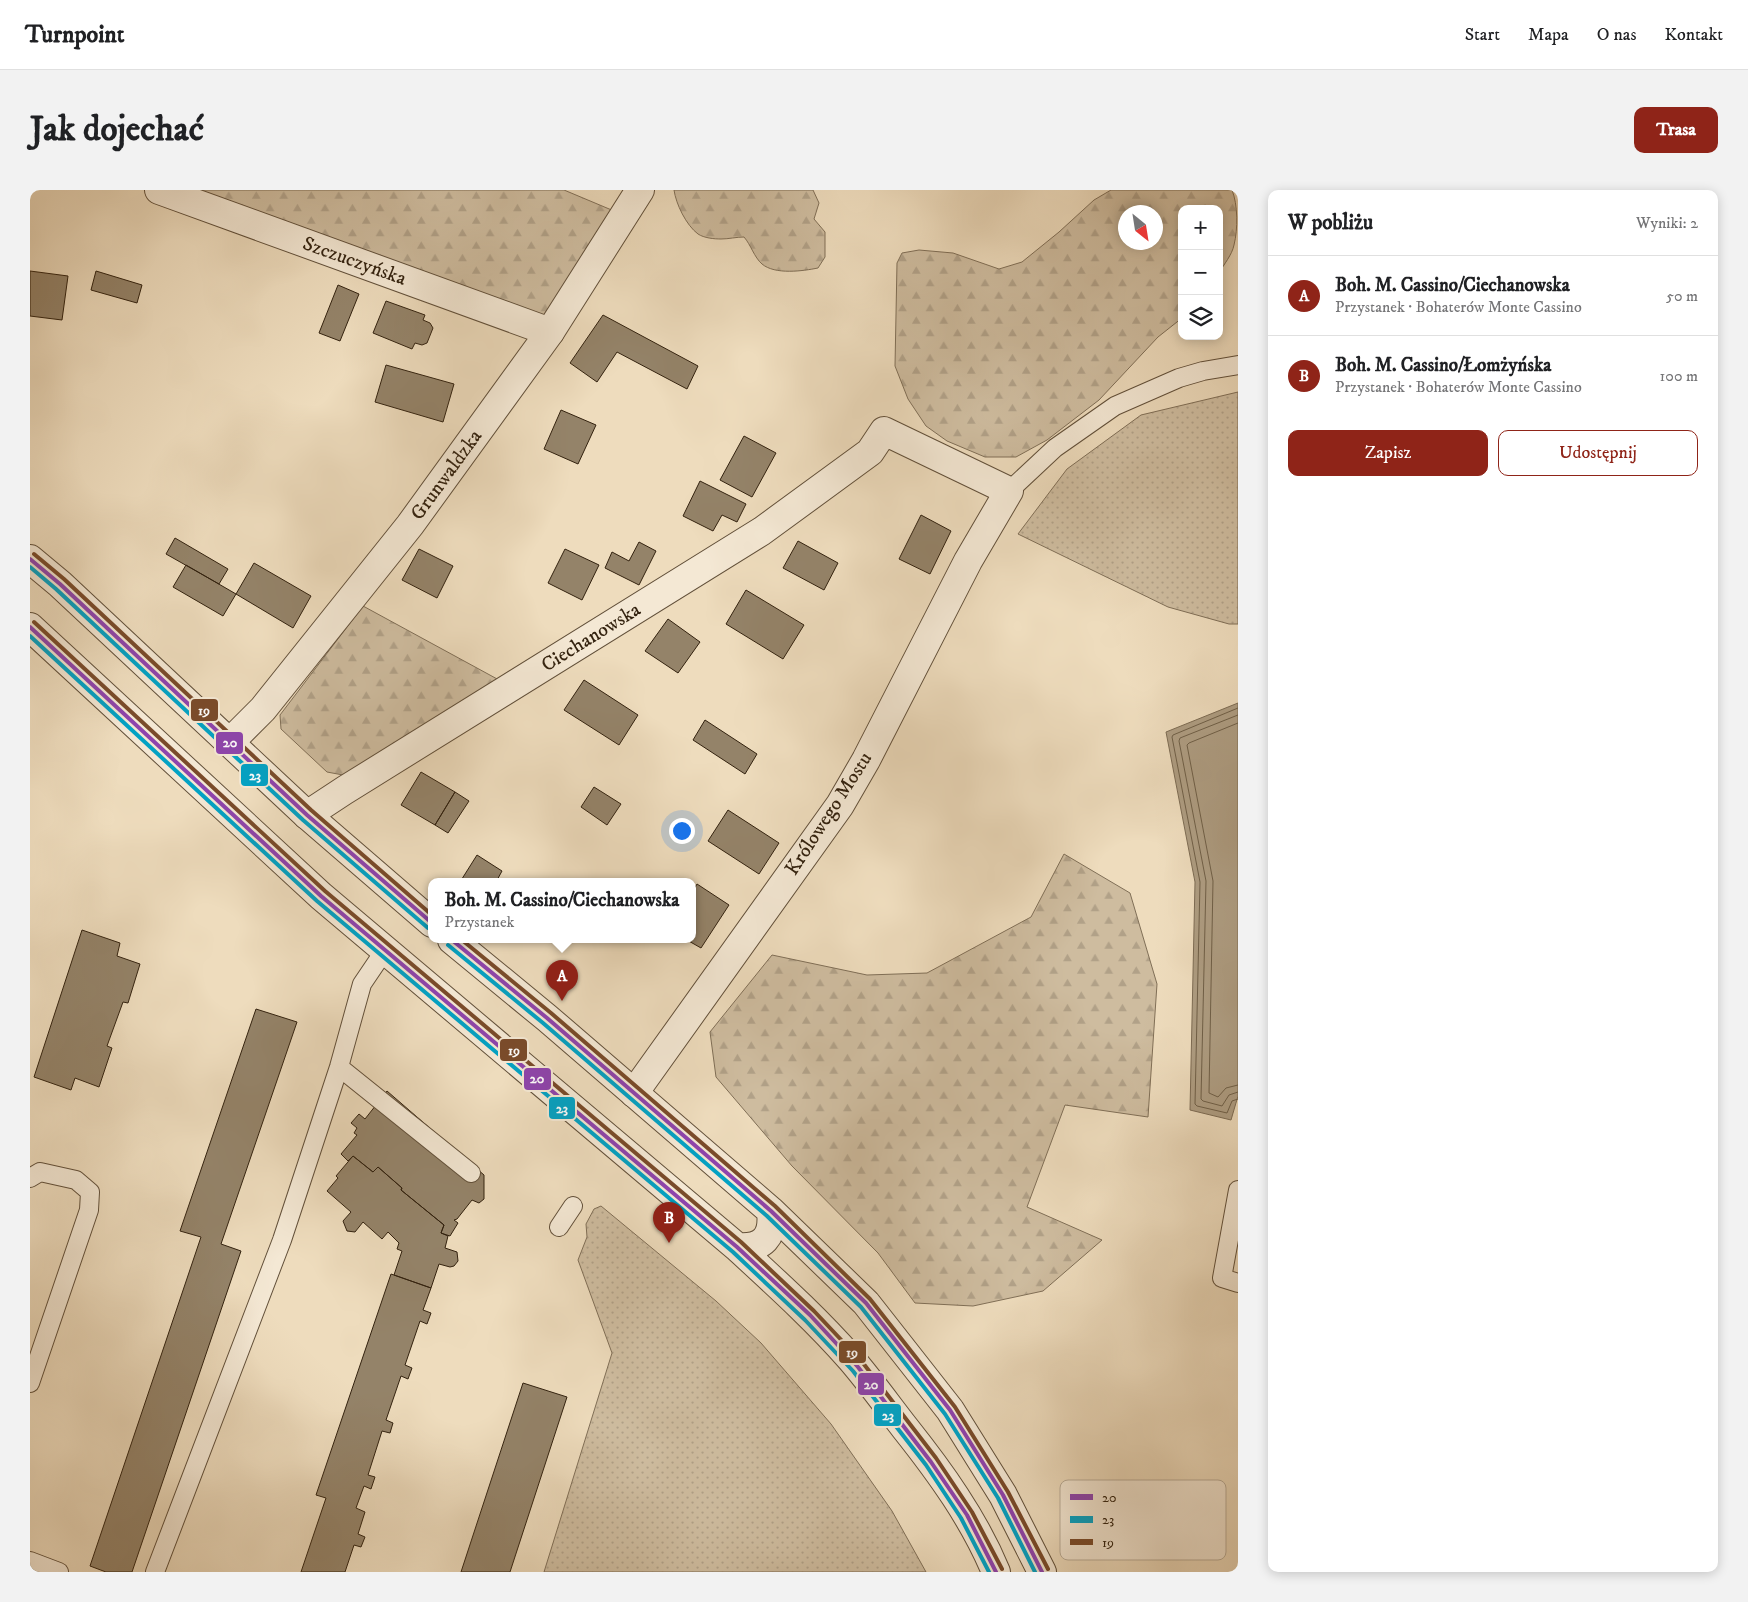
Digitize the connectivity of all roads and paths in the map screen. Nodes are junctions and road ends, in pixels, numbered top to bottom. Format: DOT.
graph roads {
  1 [pos="159,190"];
  2 [pos="640,190"];
  3 [pos="550,332"];
  4 [pos="1238,365"];
  5 [pos="1009,491"];
  6 [pos="30,559"];
  7 [pos="30,627"];
  8 [pos="230,742"];
  9 [pos="308,815"];
  10 [pos="428,920"];
  11 [pos="456,943"];
  12 [pos="385,950"];
  13 [pos="339,1067"];
  14 [pos="634,1093"];
  15 [pos="472,1173"];
  16 [pos="30,1178"];
  17 [pos="1238,1190"];
  18 [pos="573,1206"];
  19 [pos="771,1211"];
  20 [pos="559,1227"];
  21 [pos="737,1247"];
  22 [pos="1238,1283"];
  23 [pos="30,1383"];
  24 [pos="30,1561"];
  25 [pos="59,1572"];
  26 [pos="155,1572"];
  27 [pos="996,1572"];
  28 [pos="1042,1572"];
  1 -- 3 [label="street, Szczuczyńska"];
  2 -- 3 [label="street, Grunwaldzka"];
  3 -- 8 [label="street, Grunwaldzka"];
  4 -- 5 [label="lane"];
  5 -- 9 [label="street, Ciechanowska"];
  5 -- 14 [label="street, Królowego Mostu"];
  6 -- 8 [label="street"];
  7 -- 12 [label="street"];
  8 -- 9 [label="street"];
  9 -- 10 [label="street"];
  11 -- 14 [label="street"];
  12 -- 13 [label="lane"];
  12 -- 21 [label="street"];
  13 -- 15 [label="lane"];
  13 -- 26 [label="lane"];
  14 -- 19 [label="street"];
  16 -- 23 [label="lane"];
  17 -- 22 [label="lane"];
  18 -- 20 [label="lane"];
  19 -- 21 [label="street"];
  19 -- 28 [label="street"];
  21 -- 27 [label="street"];
  24 -- 25 [label="lane"];
}
